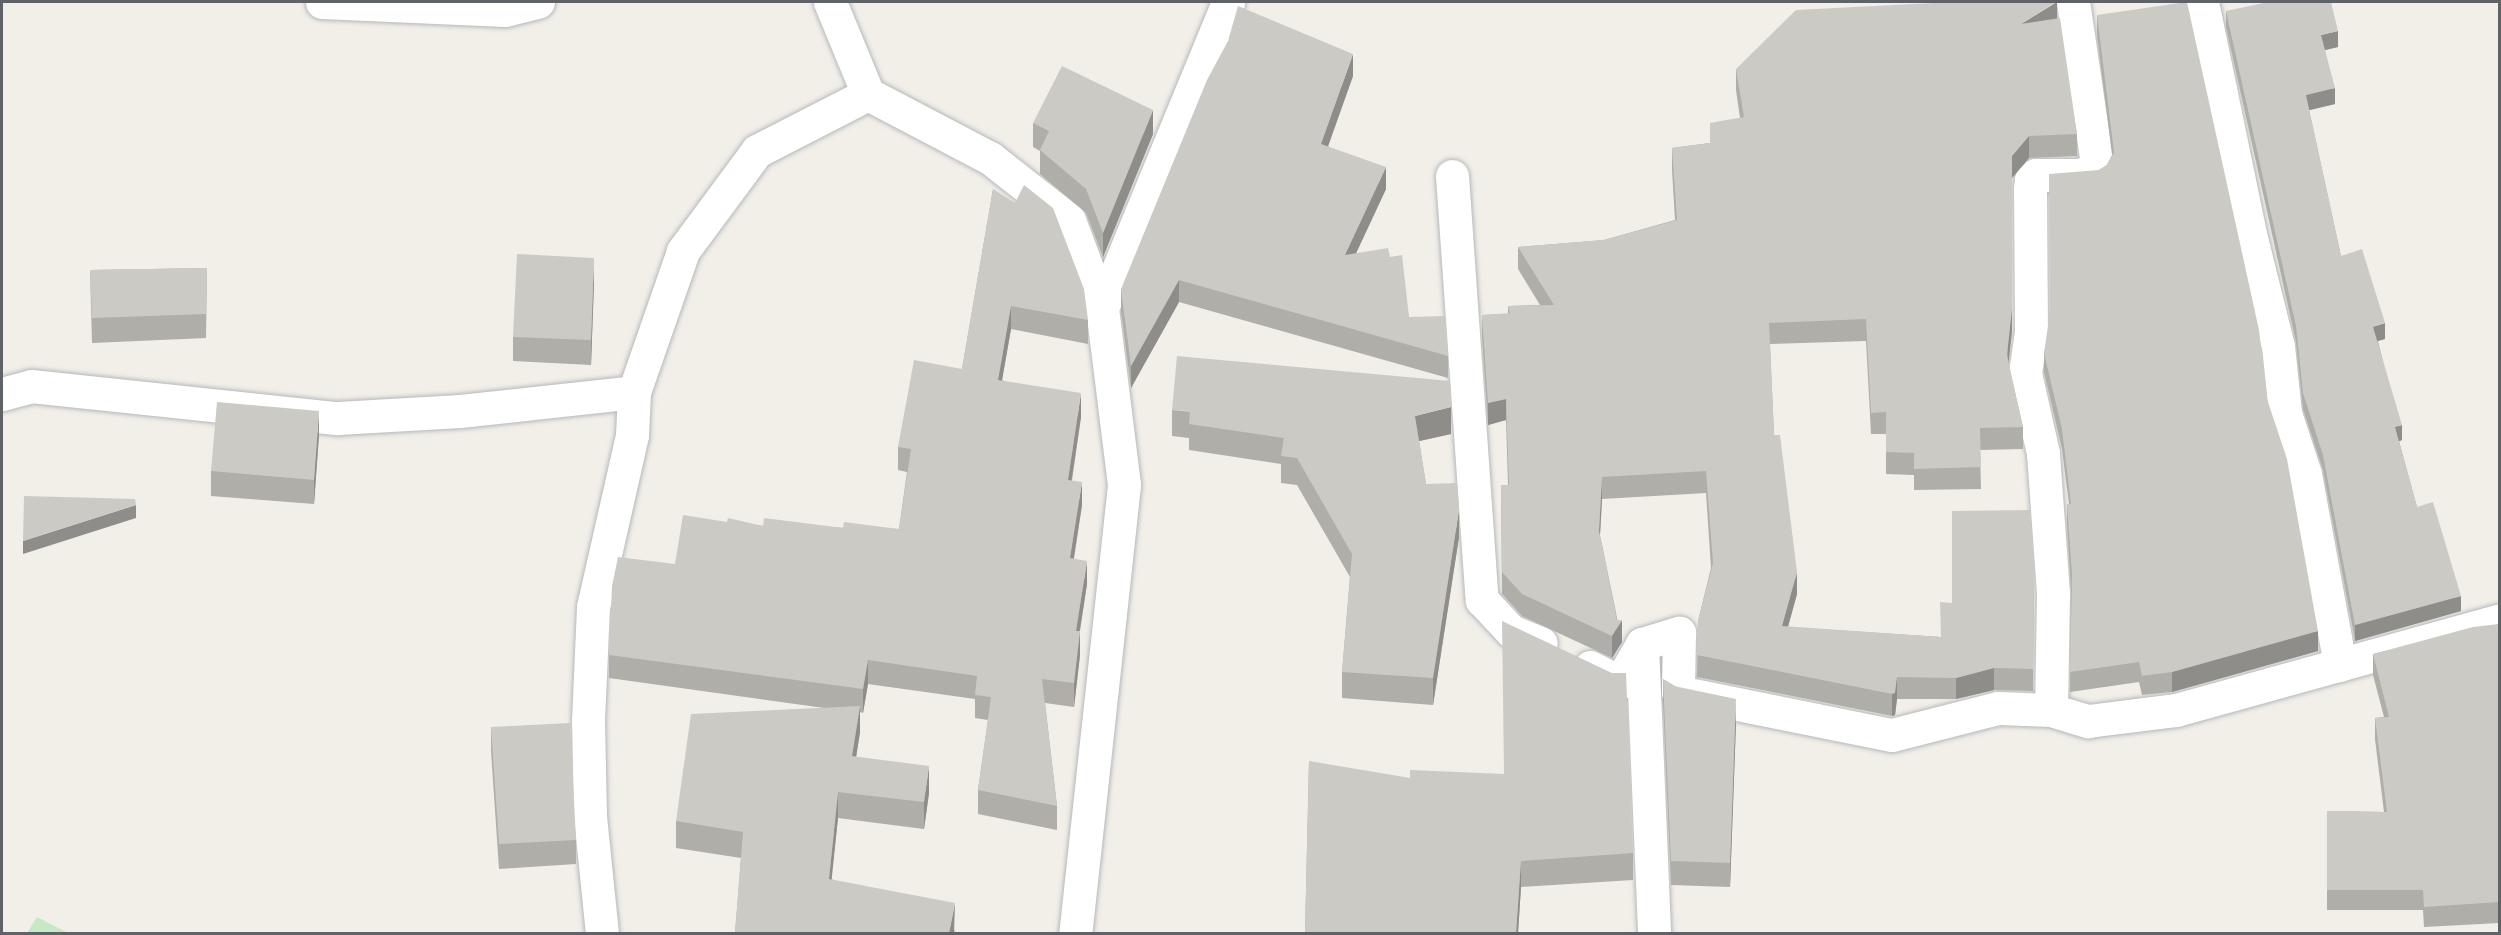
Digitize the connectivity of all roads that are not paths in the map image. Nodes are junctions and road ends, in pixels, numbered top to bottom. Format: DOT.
graph roads {
  1 [pos="322,2"];
  2 [pos="538,2"];
  3 [pos="830,2"];
  4 [pos="1228,2"];
  5 [pos="2073,2"];
  6 [pos="2202,2"];
  7 [pos="868,94"];
  8 [pos="1452,176"];
  9 [pos="1102,308"];
  10 [pos="634,392"];
  11 [pos="2,394"];
  12 [pos="2499,620"];
  13 [pos="1642,644"];
  14 [pos="2340,665"];
  15 [pos="2051,710"];
  16 [pos="602,933"];
  17 [pos="1075,933"];
  18 [pos="1654,933"];
  1 -- 2 [label="street"];
  3 -- 7 [label="street"];
  4 -- 9 [label="street"];
  5 -- 15 [label="street"];
  6 -- 14 [label="street"];
  7 -- 9 [label="street"];
  7 -- 10 [label="street"];
  8 -- 13 [label="street"];
  9 -- 17 [label="street"];
  10 -- 11 [label="street"];
  10 -- 16 [label="street"];
  12 -- 14 [label="street"];
  13 -- 15 [label="street"];
  13 -- 18 [label="street"];
  14 -- 15 [label="street"];
}
